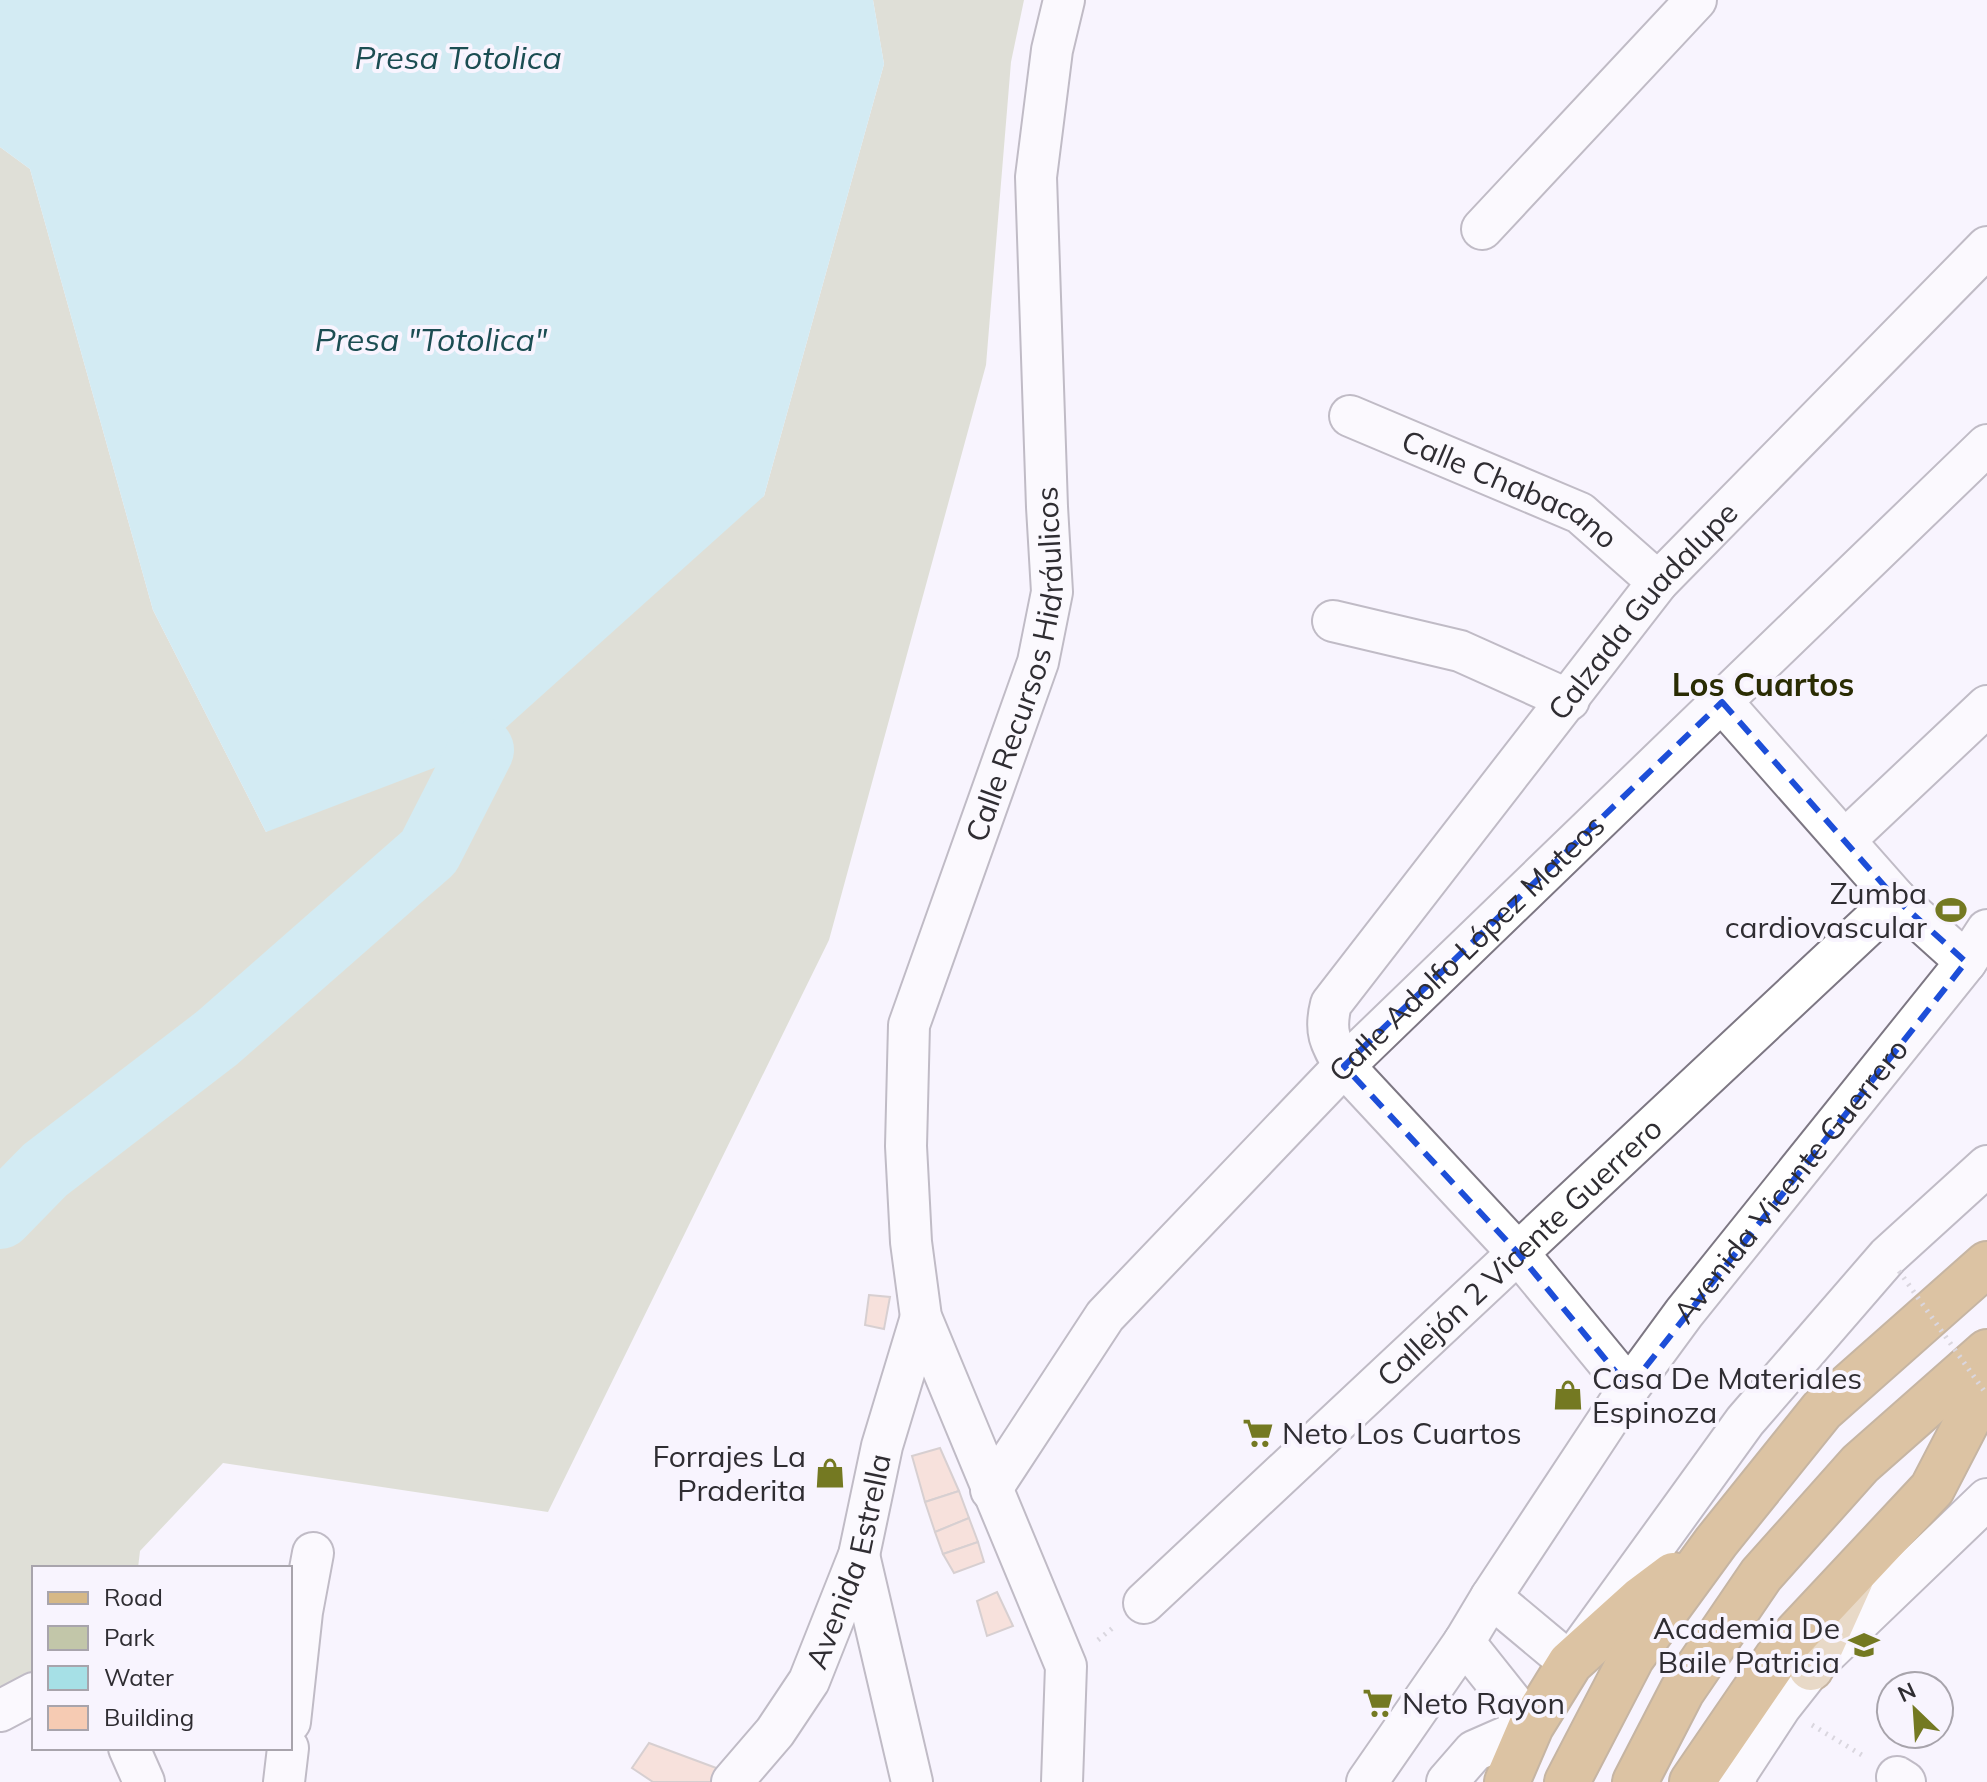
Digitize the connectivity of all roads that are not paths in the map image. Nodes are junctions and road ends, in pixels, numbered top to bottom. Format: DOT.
graph roads {
  1 [pos="1064,0"];
  2 [pos="1696,0"];
  3 [pos="1482,229"];
  4 [pos="1987,247"];
  5 [pos="1350,416"];
  6 [pos="1987,445"];
  7 [pos="1658,582"];
  8 [pos="1333,621"];
  9 [pos="1569,700"];
  10 [pos="1722,702"];
  11 [pos="1987,706"];
  12 [pos="1845,840"];
  13 [pos="1896,899"];
  14 [pos="1976,946"];
  15 [pos="1344,1066"];
  16 [pos="1987,1166"];
  17 [pos="1518,1253"];
  18 [pos="1987,1264"];
  19 [pos="921,1317"];
  20 [pos="1987,1352"];
  21 [pos="1987,1383"];
  22 [pos="1629,1388"];
  23 [pos="991,1490"];
  24 [pos="1987,1499"];
  25 [pos="1716,1542"];
  26 [pos="313,1553"];
  27 [pos="859,1555"];
  28 [pos="1854,1571"];
  29 [pos="1491,1597"];
  30 [pos="1144,1603"];
  31 [pos="1464,1642"];
  32 [pos="1570,1663"];
  33 [pos="1811,1668"];
  34 [pos="32,1694"];
  35 [pos="292,1704"];
  36 [pos="0,1711"];
  37 [pos="1531,1726"];
  38 [pos="130,1750"];
  39 [pos="288,1750"];
  40 [pos="1377,1780"];
  41 [pos="144,1782"];
  42 [pos="284,1782"];
  43 [pos="732,1782"];
  44 [pos="912,1782"];
  45 [pos="1062,1782"];
  46 [pos="1447,1782"];
  47 [pos="1507,1782"];
  48 [pos="1567,1782"];
  49 [pos="1635,1782"];
  50 [pos="1692,1782"];
  51 [pos="1734,1782"];
  1 -- 19 [label="street, Calle Recursos Hidráulicos"];
  2 -- 3 [label="street"];
  4 -- 7 [label="street, Calzada Guadalupe"];
  5 -- 7 [label="street, Calle Chabacano"];
  6 -- 10 [label="street, Calle Adolfo López Mateos"];
  7 -- 9 [label="street, Calzada Guadalupe"];
  8 -- 9 [label="street"];
  9 -- 15 [label="street, Calzada Guadalupe"];
  10 -- 12 [label="street"];
  10 -- 15 [label="street, Calle Adolfo López Mateos"];
  11 -- 12 [label="street"];
  12 -- 13 [label="street"];
  13 -- 14 [label="street"];
  13 -- 17 [label="street, Callejón 2 Vicente Guerrero"];
  14 -- 22 [label="street, Avenida Vicente Guerrero"];
  15 -- 17 [label="street"];
  15 -- 23 [label="street, Calle Adolfo López Mateos"];
  16 -- 32 [label="street"];
  17 -- 22 [label="street"];
  17 -- 30 [label="street, Callejón 2 Vicente Guerrero"];
  18 -- 25 [label="highway"];
  19 -- 23 [label="street"];
  19 -- 27 [label="street, Avenida Estrella"];
  20 -- 49 [label="highway"];
  21 -- 28 [label="highway"];
  22 -- 29 [label="street, Avenida Vicente Guerrero"];
  23 -- 45 [label="street"];
  24 -- 33 [label="street"];
  25 -- 32 [label="highway"];
  25 -- 48 [label="highway"];
  26 -- 35 [label="street"];
  27 -- 43 [label="street, Avenida Estrella"];
  27 -- 44 [label="street"];
  28 -- 33 [label="main road"];
  28 -- 50 [label="highway"];
  29 -- 31 [label="street, Avenida Vicente Guerrero"];
  29 -- 32 [label="street"];
  31 -- 37 [label="street"];
  31 -- 40 [label="street, Avenida Vicente Guerrero"];
  32 -- 37 [label="highway"];
  33 -- 51 [label="street"];
  34 -- 36 [label="street"];
  37 -- 46 [label="street"];
  37 -- 47 [label="highway"];
  38 -- 41 [label="street"];
  39 -- 42 [label="street"];
}
